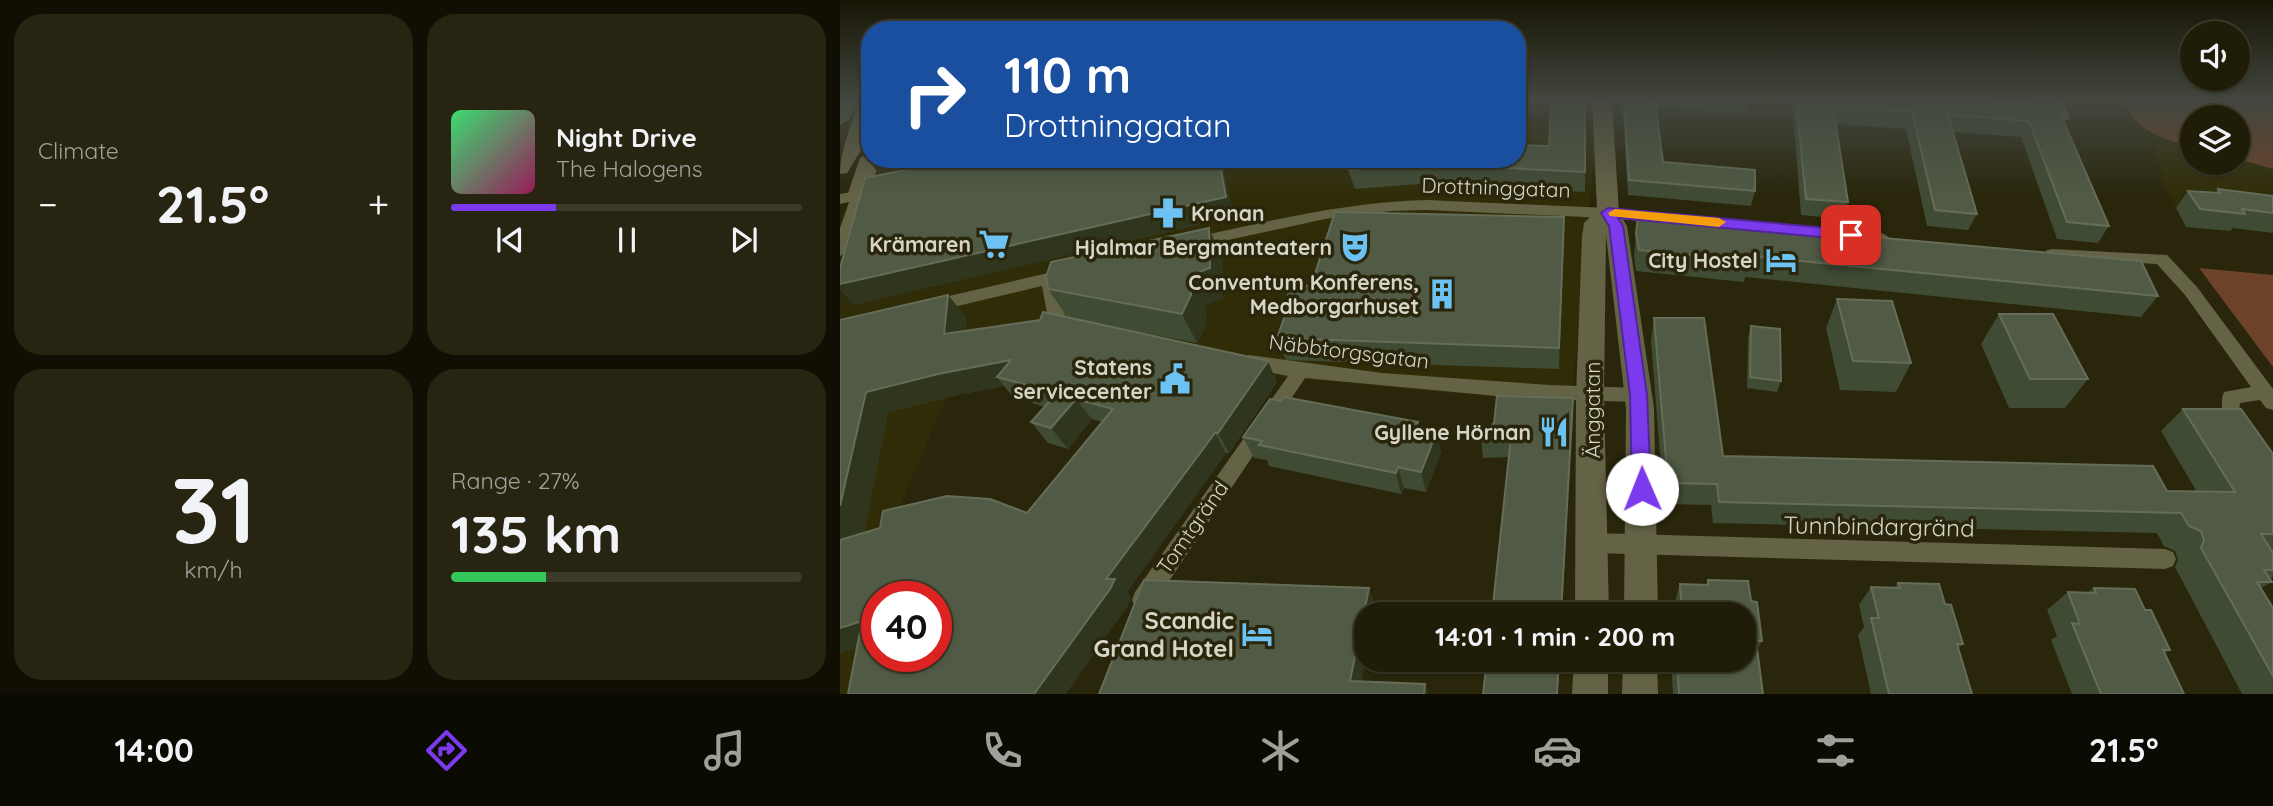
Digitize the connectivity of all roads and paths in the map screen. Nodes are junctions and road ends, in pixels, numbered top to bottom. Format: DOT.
graph roads {
  1 [pos="860,132"];
  2 [pos="1604,132"];
  3 [pos="840,165"];
  4 [pos="865,168"];
  5 [pos="888,189"];
  6 [pos="849,197"];
  7 [pos="1608,213"];
  8 [pos="1892,239"];
  9 [pos="1169,249"];
  10 [pos="840,251"];
  11 [pos="2043,253"];
  12 [pos="1089,269"];
  13 [pos="1049,279"];
  14 [pos="916,309"];
  15 [pos="1094,334"];
  16 [pos="1230,359"];
  17 [pos="1300,372"];
  18 [pos="1638,395"];
  19 [pos="1590,396"];
  20 [pos="2269,398"];
  21 [pos="2252,444"];
  22 [pos="1593,543"];
  23 [pos="1643,543"];
  24 [pos="2165,559"];
  25 [pos="1592,602"];
  26 [pos="1641,602"];
  27 [pos="1137,617"];
  28 [pos="1591,672"];
  29 [pos="1640,672"];
  30 [pos="1590,694"];
  31 [pos="1640,694"];
  1 -- 3 [label="street"];
  2 -- 7 [label="street, Änggatan"];
  4 -- 6 [label="street"];
  5 -- 6 [label="street"];
  6 -- 10 [label="street"];
  7 -- 8 [label="street, Drottninggatan"];
  7 -- 9 [label="street, Drottninggatan"];
  7 -- 18 [label="street, Änggatan"];
  7 -- 19 [label="street, Änggatan"];
  11 -- 20 [label="street"];
  12 -- 13 [label="street"];
  13 -- 14 [label="street"];
  13 -- 15 [label="street"];
  16 -- 17 [label="street, Näbbtorgsgatan"];
  17 -- 19 [label="street, Näbbtorgsgatan"];
  17 -- 27 [label="street, Tomtgränd"];
  18 -- 19 [label="street, Näbbtorgsgatan"];
  18 -- 23 [label="street, Änggatan"];
  19 -- 22 [label="street, Änggatan"];
  20 -- 21 [label="street"];
  22 -- 23 [label="street, Tunnbindargränd"];
  22 -- 25 [label="street, Änggatan"];
  23 -- 24 [label="street, Tunnbindargränd"];
  23 -- 26 [label="street, Änggatan"];
  28 -- 30 [label="street"];
  29 -- 31 [label="street"];
}
